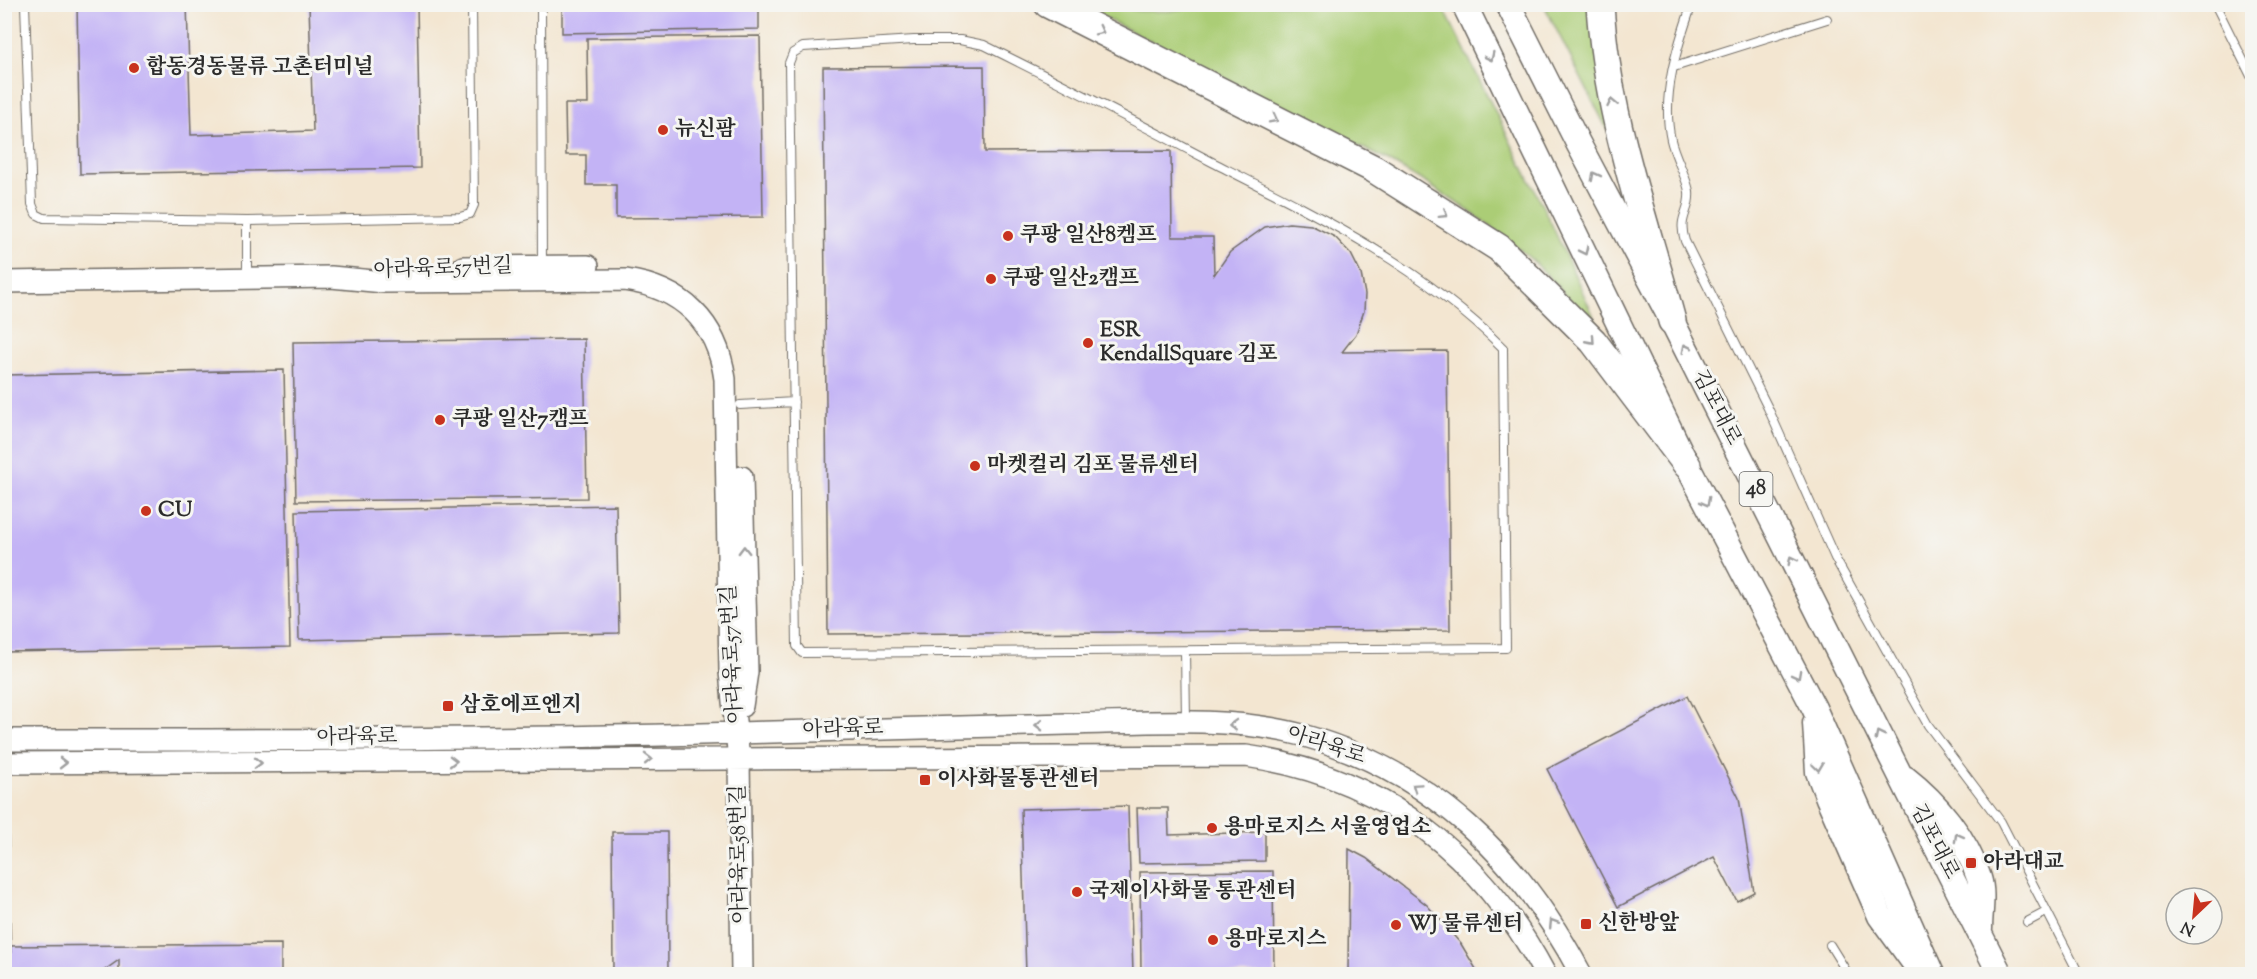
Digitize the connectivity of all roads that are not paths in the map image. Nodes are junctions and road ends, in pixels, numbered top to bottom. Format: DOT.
graph roads {
  1 [pos="25,4"];
  2 [pos="472,4"];
  3 [pos="540,4"];
  4 [pos="1048,4"];
  5 [pos="1464,4"];
  6 [pos="1508,4"];
  7 [pos="1600,4"];
  8 [pos="1692,4"];
  9 [pos="2215,4"];
  10 [pos="1827,19"];
  11 [pos="1674,67"];
  12 [pos="2253,78"];
  13 [pos="248,221"];
  14 [pos="542,265"];
  15 [pos="247,277"];
  16 [pos="331,277"];
  17 [pos="4,282"];
  18 [pos="1672,321"];
  19 [pos="794,402"];
  20 [pos="740,405"];
  21 [pos="1687,465"];
  22 [pos="1185,651"];
  23 [pos="1814,708"];
  24 [pos="1186,723"];
  25 [pos="738,734"];
  26 [pos="4,740"];
  27 [pos="739,760"];
  28 [pos="4,764"];
  29 [pos="4,832"];
  30 [pos="2046,912"];
  31 [pos="2026,922"];
  32 [pos="1830,945"];
  33 [pos="7,975"];
  34 [pos="742,975"];
  35 [pos="1545,975"];
  36 [pos="1581,975"];
  37 [pos="1848,975"];
  38 [pos="1923,975"];
  39 [pos="1932,975"];
  40 [pos="2000,975"];
  41 [pos="2079,975"];
  1 -- 13 [label="lane"];
  2 -- 13 [label="lane"];
  3 -- 14 [label="lane"];
  4 -- 21 [label="highway, one-way"];
  5 -- 21 [label="main road, 48, one-way"];
  18 -- 6 [label="main road, 김포대로 / 48, one-way"];
  18 -- 7 [label="highway, one-way"];
  8 -- 11 [label="lane"];
  9 -- 12 [label="lane"];
  10 -- 11 [label="lane"];
  11 -- 30 [label="lane"];
  13 -- 15 [label="lane"];
  14 -- 16 [label="street, 아라육로57번길"];
  14 -- 20 [label="street, 아라육로57번길"];
  15 -- 16 [label="street, 아라육로57번길"];
  15 -- 17 [label="street, 아라육로57번길"];
  16 -- 25 [label="street, 아라육로57번길"];
  40 -- 18 [label="main road, 김포대로 / 48, one-way"];
  19 -- 20 [label="lane"];
  19 -- 22 [label="lane"];
  19 -- 22 [label="lane"];
  25 -- 20 [label="street, 아라육로57번길, one-way"];
  21 -- 23 [label="main road, 48, one-way"];
  22 -- 24 [label="lane"];
  23 -- 38 [label="main road, one-way"];
  23 -- 39 [label="main road, 48"];
  24 -- 25 [label="street, 아라육로, one-way"];
  36 -- 24 [label="street, 아라육로, one-way"];
  25 -- 26 [label="street, 아라육로"];
  25 -- 27 [label="street, 아라육로58번길"];
  28 -- 27 [label="street, 아라육로, one-way"];
  27 -- 34 [label="street, 아라육로58번길"];
  27 -- 35 [label="street, 아라육로"];
  29 -- 33 [label="lane"];
  30 -- 31 [label="lane"];
  30 -- 41 [label="lane"];
  32 -- 37 [label="lane"];
}
